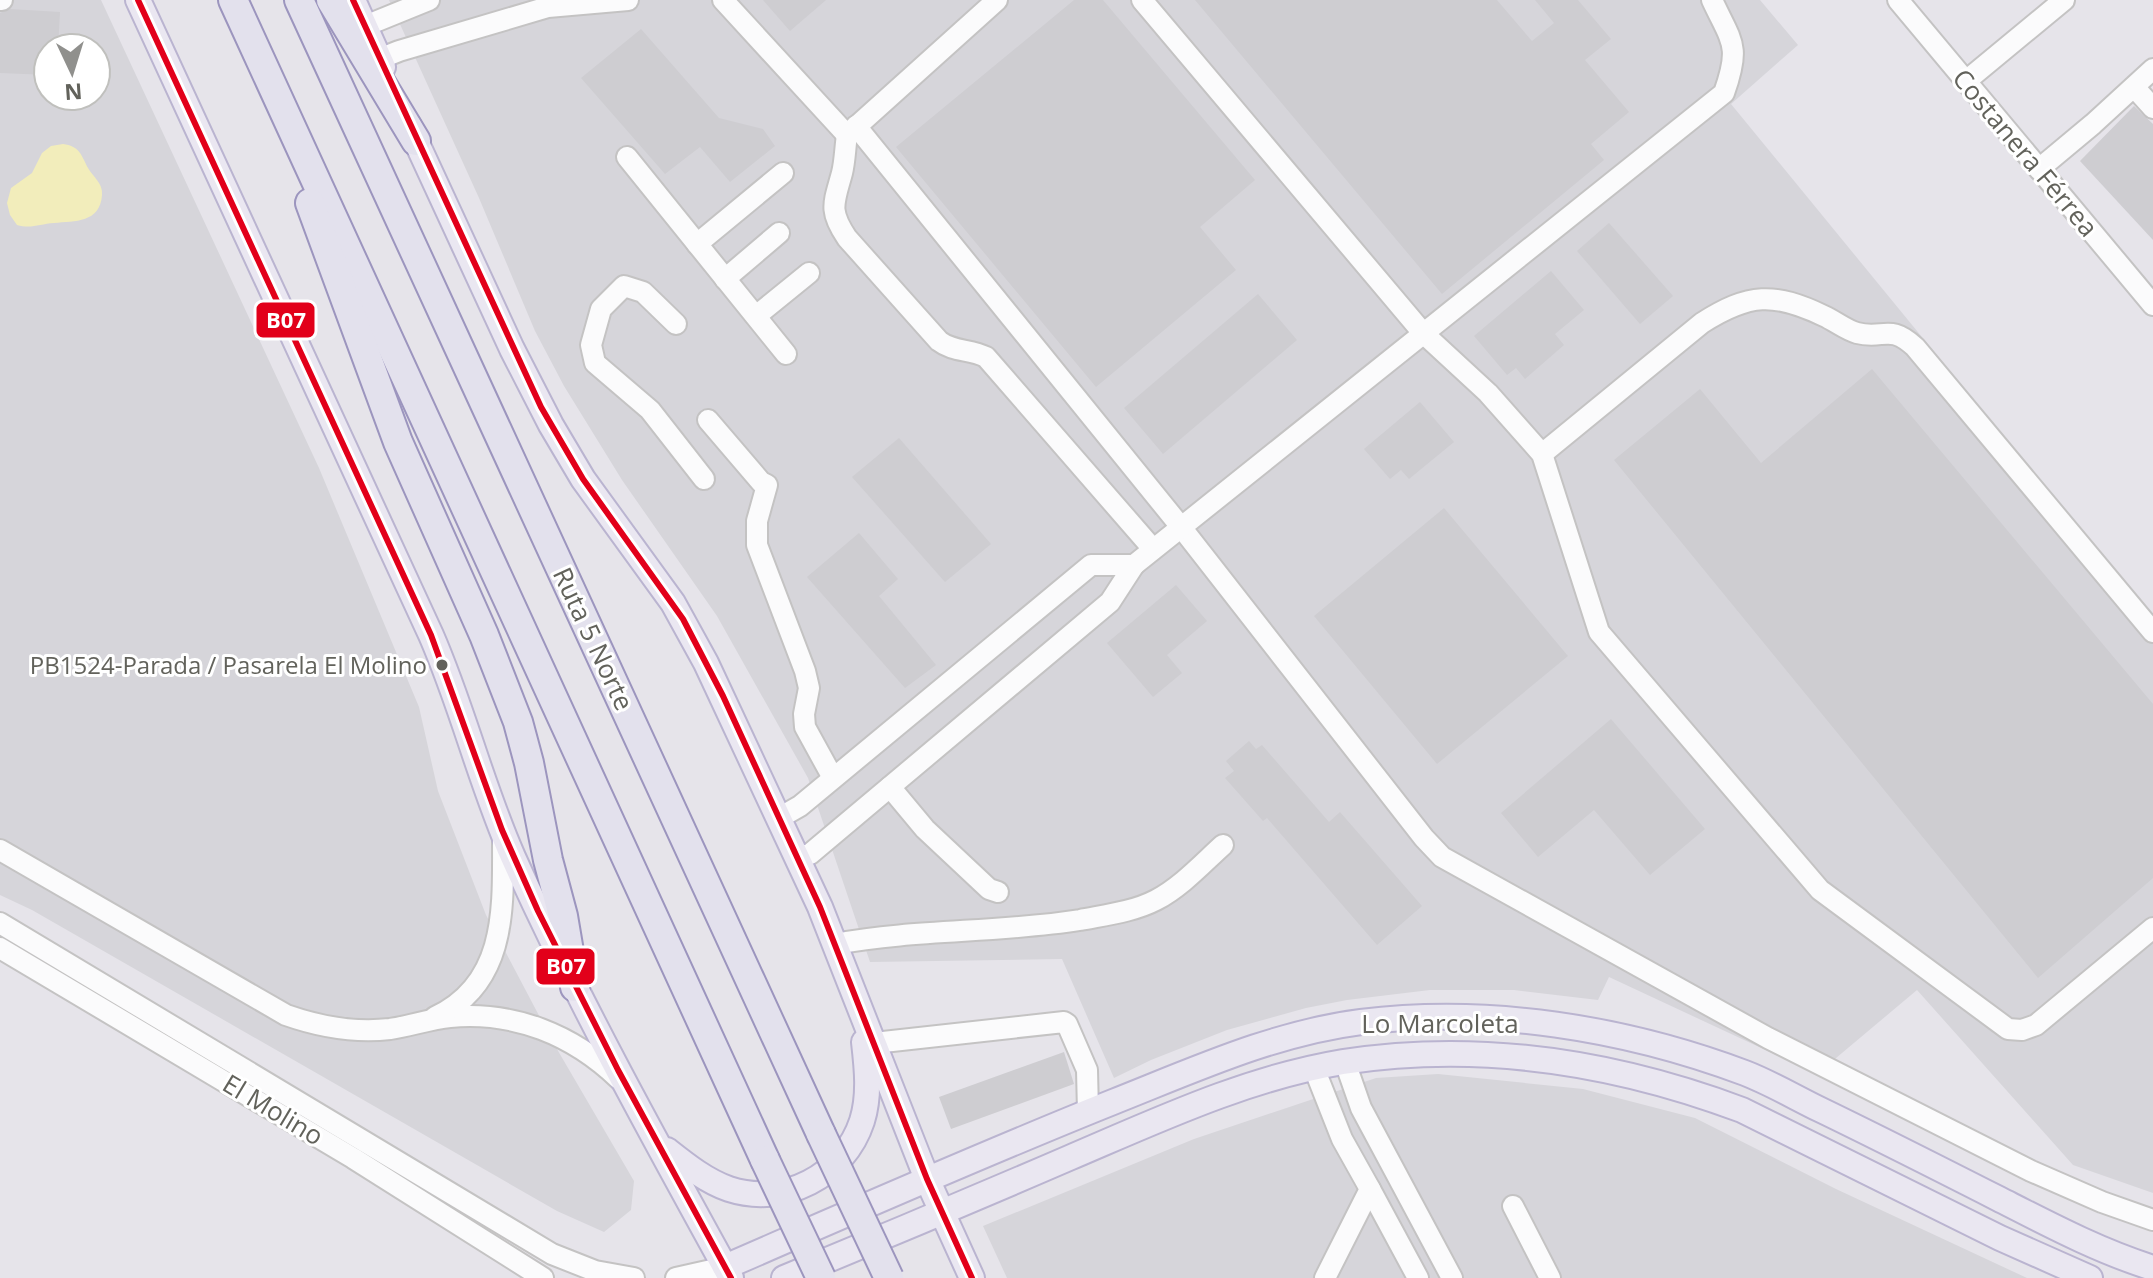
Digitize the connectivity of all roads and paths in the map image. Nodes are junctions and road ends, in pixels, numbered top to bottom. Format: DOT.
graph roads {
  1 [pos="138,0"];
  2 [pos="233,0"];
  3 [pos="299,0"];
  4 [pos="331,0"];
  5 [pos="353,0"];
  6 [pos="429,0"];
  7 [pos="628,0"];
  8 [pos="723,0"];
  9 [pos="997,0"];
  10 [pos="1142,0"];
  11 [pos="1712,0"];
  12 [pos="1898,0"];
  13 [pos="2064,0"];
  14 [pos="365,26"];
  15 [pos="379,59"];
  16 [pos="2153,69"];
  17 [pos="1966,81"];
  18 [pos="2135,88"];
  19 [pos="281,104"];
  20 [pos="2153,108"];
  21 [pos="851,131"];
  22 [pos="416,141"];
  23 [pos="627,157"];
  24 [pos="2039,169"];
  25 [pos="783,173"];
  26 [pos="779,233"];
  27 [pos="697,244"];
  28 [pos="809,273"];
  29 [pos="725,279"];
  30 [pos="2153,305"];
  31 [pos="756,316"];
  32 [pos="676,324"];
  33 [pos="1423,333"];
  34 [pos="786,354"];
  35 [pos="708,420"];
  36 [pos="1542,454"];
  37 [pos="704,479"];
  38 [pos="1181,527"];
  39 [pos="1153,549"];
  40 [pos="1134,565"];
  41 [pos="2153,632"];
  42 [pos="833,778"];
  43 [pos="890,787"];
  44 [pos="779,818"];
  45 [pos="503,833"];
  46 [pos="1223,845"];
  47 [pos="0,850"];
  48 [pos="797,857"];
  49 [pos="998,892"];
  50 [pos="0,923"];
  51 [pos="2153,928"];
  52 [pos="835,944"];
  53 [pos="0,948"];
  54 [pos="575,987"];
  55 [pos="860,1007"];
  56 [pos="428,1020"];
  57 [pos="874,1043"];
  58 [pos="1345,1062"];
  59 [pos="1314,1068"];
  60 [pos="632,1094"];
  61 [pos="1824,1111"];
  62 [pos="1088,1112"];
  63 [pos="1869,1133"];
  64 [pos="1802,1139"];
  65 [pos="659,1143"];
  66 [pos="1847,1160"];
  67 [pos="927,1179"];
  68 [pos="1370,1189"];
  69 [pos="1513,1206"];
  70 [pos="942,1212"];
  71 [pos="2153,1220"];
  72 [pos="2153,1268"];
  73 [pos="728,1272"];
  74 [pos="543,1278"];
  75 [pos="634,1278"];
  76 [pos="676,1278"];
  77 [pos="784,1278"];
  78 [pos="821,1278"];
  79 [pos="889,1278"];
  80 [pos="972,1278"];
  81 [pos="1325,1278"];
  82 [pos="1418,1278"];
  83 [pos="1452,1278"];
  84 [pos="1550,1278"];
  85 [pos="2090,1278"];
  1 -- 45 [label="main road"];
  2 -- 19 [label="highway"];
  3 -- 79 [label="highway, Ruta 5 Norte, bridge"];
  4 -- 22 [label="highway"];
  5 -- 14 [label="main road"];
  6 -- 14 [label="street"];
  7 -- 15 [label="street"];
  8 -- 21 [label="street"];
  9 -- 21 [label="street"];
  10 -- 33 [label="street"];
  11 -- 33 [label="street"];
  12 -- 17 [label="street, Costanera Férrea"];
  13 -- 17 [label="street"];
  14 -- 15 [label="main road"];
  15 -- 22 [label="main road"];
  16 -- 18 [label="street"];
  17 -- 24 [label="street, Costanera Férrea"];
  18 -- 20 [label="street"];
  18 -- 24 [label="street"];
  19 -- 54 [label="highway"];
  19 -- 78 [label="highway, bridge"];
  21 -- 38 [label="street"];
  21 -- 39 [label="street"];
  22 -- 44 [label="main road"];
  23 -- 27 [label="street"];
  24 -- 30 [label="street, Costanera Férrea"];
  25 -- 27 [label="street"];
  26 -- 29 [label="street"];
  27 -- 29 [label="street"];
  28 -- 31 [label="street"];
  29 -- 31 [label="street"];
  31 -- 34 [label="street"];
  32 -- 37 [label="street"];
  33 -- 36 [label="street"];
  33 -- 38 [label="street"];
  35 -- 42 [label="street"];
  36 -- 41 [label="street"];
  36 -- 51 [label="street"];
  38 -- 39 [label="street"];
  38 -- 71 [label="street"];
  39 -- 40 [label="street"];
  40 -- 42 [label="street"];
  40 -- 43 [label="street"];
  42 -- 44 [label="street"];
  43 -- 48 [label="street"];
  43 -- 49 [label="street"];
  44 -- 48 [label="main road"];
  45 -- 54 [label="main road"];
  45 -- 56 [label="street"];
  46 -- 52 [label="street"];
  47 -- 56 [label="street"];
  48 -- 52 [label="main road"];
  50 -- 75 [label="street, El Molino"];
  52 -- 55 [label="main road"];
  53 -- 74 [label="street, El Molino"];
  54 -- 60 [label="main road"];
  55 -- 57 [label="main road"];
  55 -- 65 [label="main road"];
  56 -- 60 [label="street"];
  57 -- 62 [label="street"];
  57 -- 67 [label="main road"];
  58 -- 59 [label="main road, Lo Marcoleta"];
  58 -- 64 [label="main road, Lo Marcoleta"];
  58 -- 83 [label="street"];
  59 -- 68 [label="street"];
  59 -- 70 [label="main road, Lo Marcoleta"];
  60 -- 65 [label="main road"];
  61 -- 62 [label="main road, Lo Marcoleta"];
  61 -- 63 [label="main road, Lo Marcoleta"];
  61 -- 64 [label="main road"];
  62 -- 67 [label="main road, Lo Marcoleta"];
  63 -- 66 [label="main road"];
  63 -- 72 [label="main road, Lo Marcoleta"];
  64 -- 66 [label="main road, Lo Marcoleta"];
  65 -- 73 [label="main road"];
  66 -- 85 [label="main road, Lo Marcoleta"];
  67 -- 70 [label="main road"];
  67 -- 73 [label="main road, Lo Marcoleta"];
  68 -- 81 [label="street"];
  68 -- 82 [label="street"];
  69 -- 84 [label="street"];
  70 -- 77 [label="main road, Lo Marcoleta"];
  70 -- 80 [label="main road"];
  73 -- 76 [label="street, Lo Marcoleta"];
}
